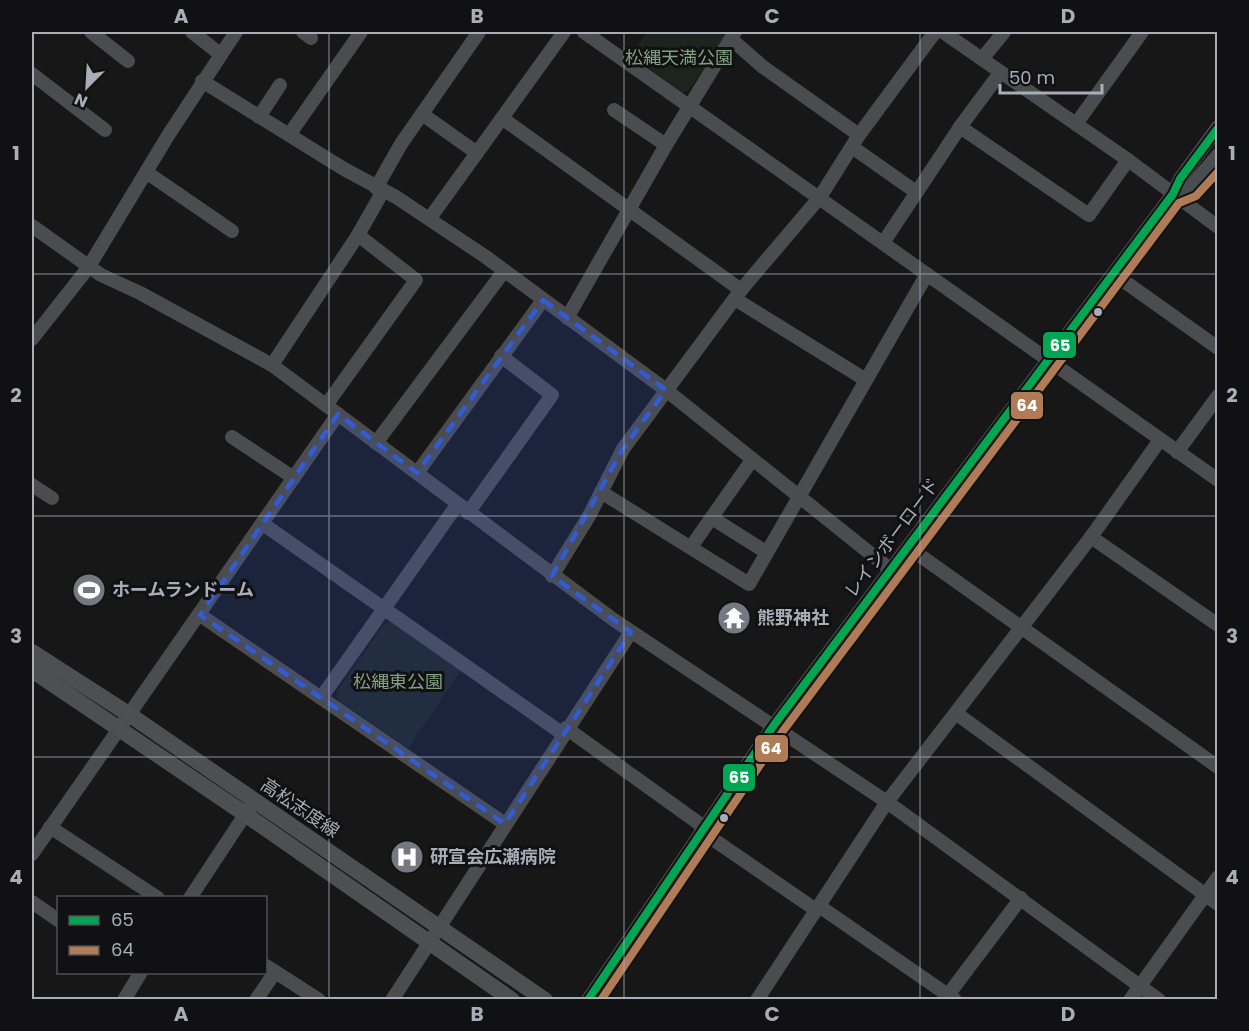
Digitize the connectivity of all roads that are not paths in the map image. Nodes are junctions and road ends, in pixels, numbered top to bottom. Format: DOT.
graph roads {
  1 [pos="91,32"];
  2 [pos="192,32"];
  3 [pos="236,32"];
  4 [pos="361,32"];
  5 [pos="479,32"];
  6 [pos="564,32"];
  7 [pos="584,32"];
  8 [pos="935,32"];
  9 [pos="943,32"];
  10 [pos="1004,32"];
  11 [pos="1139,32"];
  12 [pos="733,35"];
  13 [pos="220,54"];
  14 [pos="982,59"];
  15 [pos="128,61"];
  16 [pos="1000,72"];
  17 [pos="32,74"];
  18 [pos="202,81"];
  19 [pos="280,85"];
  20 [pos="690,105"];
  21 [pos="614,110"];
  22 [pos="422,114"];
  23 [pos="259,117"];
  24 [pos="502,118"];
  25 [pos="1076,124"];
  26 [pos="960,127"];
  27 [pos="1218,127"];
  28 [pos="105,130"];
  29 [pos="289,135"];
  30 [pos="856,141"];
  31 [pos="666,145"];
  32 [pos="477,153"];
  33 [pos="1218,155"];
  34 [pos="1128,160"];
  35 [pos="146,172"];
  36 [pos="379,190"];
  37 [pos="916,192"];
  38 [pos="1173,194"];
  39 [pos="820,197"];
  40 [pos="629,211"];
  41 [pos="430,218"];
  42 [pos="32,226"];
  43 [pos="1218,228"];
  44 [pos="232,231"];
  45 [pos="358,235"];
  46 [pos="883,243"];
  47 [pos="88,268"];
  48 [pos="504,271"];
  49 [pos="927,274"];
  50 [pos="1114,274"];
  51 [pos="738,295"];
  52 [pos="543,300"];
  53 [pos="567,318"];
  54 [pos="32,339"];
  55 [pos="1218,348"];
  56 [pos="501,356"];
  57 [pos="1048,361"];
  58 [pos="272,365"];
  59 [pos="866,380"];
  60 [pos="666,390"];
  61 [pos="1218,396"];
  62 [pos="332,409"];
  63 [pos="231,437"];
  64 [pos="1160,440"];
  65 [pos="376,442"];
  66 [pos="1177,452"];
  67 [pos="752,460"];
  68 [pos="417,473"];
  69 [pos="294,478"];
  70 [pos="1218,480"];
  71 [pos="32,485"];
  72 [pos="601,492"];
  73 [pos="800,497"];
  74 [pos="52,498"];
  75 [pos="462,509"];
  76 [pos="712,518"];
  77 [pos="263,524"];
  78 [pos="1091,537"];
  79 [pos="691,547"];
  80 [pos="908,547"];
  81 [pos="766,552"];
  82 [pos="891,570"];
  83 [pos="552,576"];
  84 [pos="384,608"];
  85 [pos="200,615"];
  86 [pos="1218,626"];
  87 [pos="1020,627"];
  88 [pos="631,632"];
  89 [pos="32,652"];
  90 [pos="32,670"];
  91 [pos="321,698"];
  92 [pos="957,714"];
  93 [pos="125,722"];
  94 [pos="774,725"];
  95 [pos="564,731"];
  96 [pos="1218,767"];
  97 [pos="887,802"];
  98 [pos="250,807"];
  99 [pos="506,824"];
  100 [pos="50,827"];
  101 [pos="703,829"];
  102 [pos="32,854"];
  103 [pos="1218,877"];
  104 [pos="1205,895"];
  105 [pos="156,896"];
  106 [pos="191,896"];
  107 [pos="1021,898"];
  108 [pos="32,902"];
  109 [pos="1218,904"];
  110 [pos="818,908"];
  111 [pos="57,919"];
  112 [pos="434,934"];
  113 [pos="270,969"];
  114 [pos="140,974"];
  115 [pos="1140,985"];
  116 [pos="952,997"];
  117 [pos="124,999"];
  118 [pos="256,999"];
  119 [pos="319,999"];
  120 [pos="393,999"];
  121 [pos="512,999"];
  122 [pos="545,999"];
  123 [pos="588,999"];
  124 [pos="758,999"];
  125 [pos="1130,999"];
  126 [pos="1160,999"];
  1 -- 15 [label="street"];
  2 -- 13 [label="street"];
  3 -- 13 [label="street"];
  4 -- 29 [label="street"];
  5 -- 22 [label="street"];
  6 -- 24 [label="street"];
  7 -- 20 [label="street"];
  8 -- 30 [label="street"];
  9 -- 14 [label="street"];
  10 -- 14 [label="street"];
  11 -- 25 [label="street"];
  12 -- 20 [label="street"];
  12 -- 30 [label="street"];
  13 -- 18 [label="street"];
  14 -- 16 [label="street"];
  16 -- 25 [label="street"];
  16 -- 26 [label="street"];
  17 -- 28 [label="street"];
  18 -- 23 [label="street"];
  18 -- 35 [label="street"];
  19 -- 23 [label="street"];
  20 -- 31 [label="street"];
  20 -- 39 [label="street"];
  21 -- 31 [label="street"];
  22 -- 32 [label="street"];
  22 -- 36 [label="street"];
  23 -- 29 [label="street"];
  24 -- 32 [label="street"];
  24 -- 40 [label="street"];
  25 -- 34 [label="street"];
  26 -- 34 [label="street"];
  26 -- 37 [label="street"];
  27 -- 38 [label="street, レインボーロード"];
  29 -- 36 [label="street"];
  30 -- 37 [label="street"];
  30 -- 39 [label="street"];
  31 -- 40 [label="street"];
  32 -- 41 [label="street"];
  33 -- 38 [label="street"];
  34 -- 38 [label="street"];
  35 -- 44 [label="street"];
  35 -- 47 [label="street"];
  36 -- 41 [label="street"];
  36 -- 45 [label="street"];
  37 -- 46 [label="street"];
  38 -- 43 [label="street"];
  38 -- 50 [label="street, レインボーロード"];
  39 -- 46 [label="street"];
  39 -- 51 [label="street"];
  40 -- 51 [label="street"];
  40 -- 53 [label="street"];
  41 -- 48 [label="street"];
  42 -- 47 [label="street"];
  45 -- 58 [label="street"];
  45 -- 62 [label="street"];
  46 -- 49 [label="street"];
  47 -- 54 [label="street"];
  47 -- 58 [label="street"];
  48 -- 52 [label="street"];
  48 -- 65 [label="street"];
  49 -- 57 [label="street"];
  49 -- 59 [label="street"];
  50 -- 55 [label="street"];
  50 -- 57 [label="street, レインボーロード"];
  51 -- 59 [label="street"];
  51 -- 60 [label="street"];
  52 -- 53 [label="street"];
  52 -- 56 [label="street"];
  53 -- 60 [label="street"];
  56 -- 68 [label="street"];
  56 -- 75 [label="street"];
  57 -- 64 [label="street"];
  57 -- 80 [label="street, レインボーロード"];
  58 -- 62 [label="street"];
  59 -- 73 [label="street"];
  60 -- 67 [label="street"];
  60 -- 72 [label="street"];
  61 -- 66 [label="street"];
  62 -- 65 [label="street"];
  62 -- 69 [label="street"];
  63 -- 69 [label="street"];
  64 -- 66 [label="street"];
  64 -- 78 [label="street"];
  65 -- 68 [label="street"];
  66 -- 70 [label="street"];
  67 -- 73 [label="street"];
  67 -- 76 [label="street"];
  68 -- 75 [label="street"];
  69 -- 77 [label="street"];
  71 -- 74 [label="street"];
  72 -- 79 [label="street"];
  72 -- 83 [label="street"];
  73 -- 81 [label="street"];
  73 -- 82 [label="street"];
  75 -- 83 [label="street"];
  75 -- 84 [label="street"];
  76 -- 79 [label="street"];
  76 -- 81 [label="street"];
  77 -- 84 [label="street"];
  77 -- 85 [label="street"];
  78 -- 86 [label="street"];
  78 -- 87 [label="street"];
  79 -- 81 [label="street"];
  80 -- 82 [label="street, レインボーロード"];
  80 -- 87 [label="street"];
  82 -- 94 [label="street, レインボーロード"];
  83 -- 88 [label="street"];
  84 -- 91 [label="street"];
  84 -- 95 [label="street"];
  85 -- 91 [label="street"];
  85 -- 93 [label="street"];
  87 -- 92 [label="street"];
  87 -- 96 [label="street"];
  88 -- 94 [label="street"];
  88 -- 95 [label="street"];
  89 -- 93 [label="main road, 高松志度線"];
  90 -- 93 [label="main road, 高松志度線"];
  91 -- 99 [label="street"];
  92 -- 97 [label="street"];
  92 -- 104 [label="street"];
  93 -- 98 [label="main road, 高松志度線"];
  93 -- 100 [label="street"];
  94 -- 97 [label="street"];
  94 -- 101 [label="street, レインボーロード"];
  95 -- 99 [label="street"];
  95 -- 101 [label="street"];
  97 -- 107 [label="street"];
  97 -- 110 [label="street"];
  98 -- 106 [label="street"];
  98 -- 112 [label="main road, 高松志度線"];
  99 -- 112 [label="street"];
  100 -- 102 [label="street"];
  100 -- 105 [label="street"];
  101 -- 110 [label="street"];
  101 -- 123 [label="street, レインボーロード"];
  103 -- 104 [label="street"];
  104 -- 109 [label="street"];
  104 -- 115 [label="street"];
  107 -- 115 [label="street"];
  107 -- 116 [label="street"];
  108 -- 111 [label="street"];
  110 -- 116 [label="street"];
  110 -- 124 [label="street"];
  112 -- 120 [label="street"];
  112 -- 121 [label="main road, 高松志度線"];
  112 -- 122 [label="main road, 高松志度線"];
  113 -- 118 [label="street"];
  113 -- 119 [label="street"];
  114 -- 117 [label="street"];
  115 -- 125 [label="street"];
  115 -- 126 [label="street"];
}
